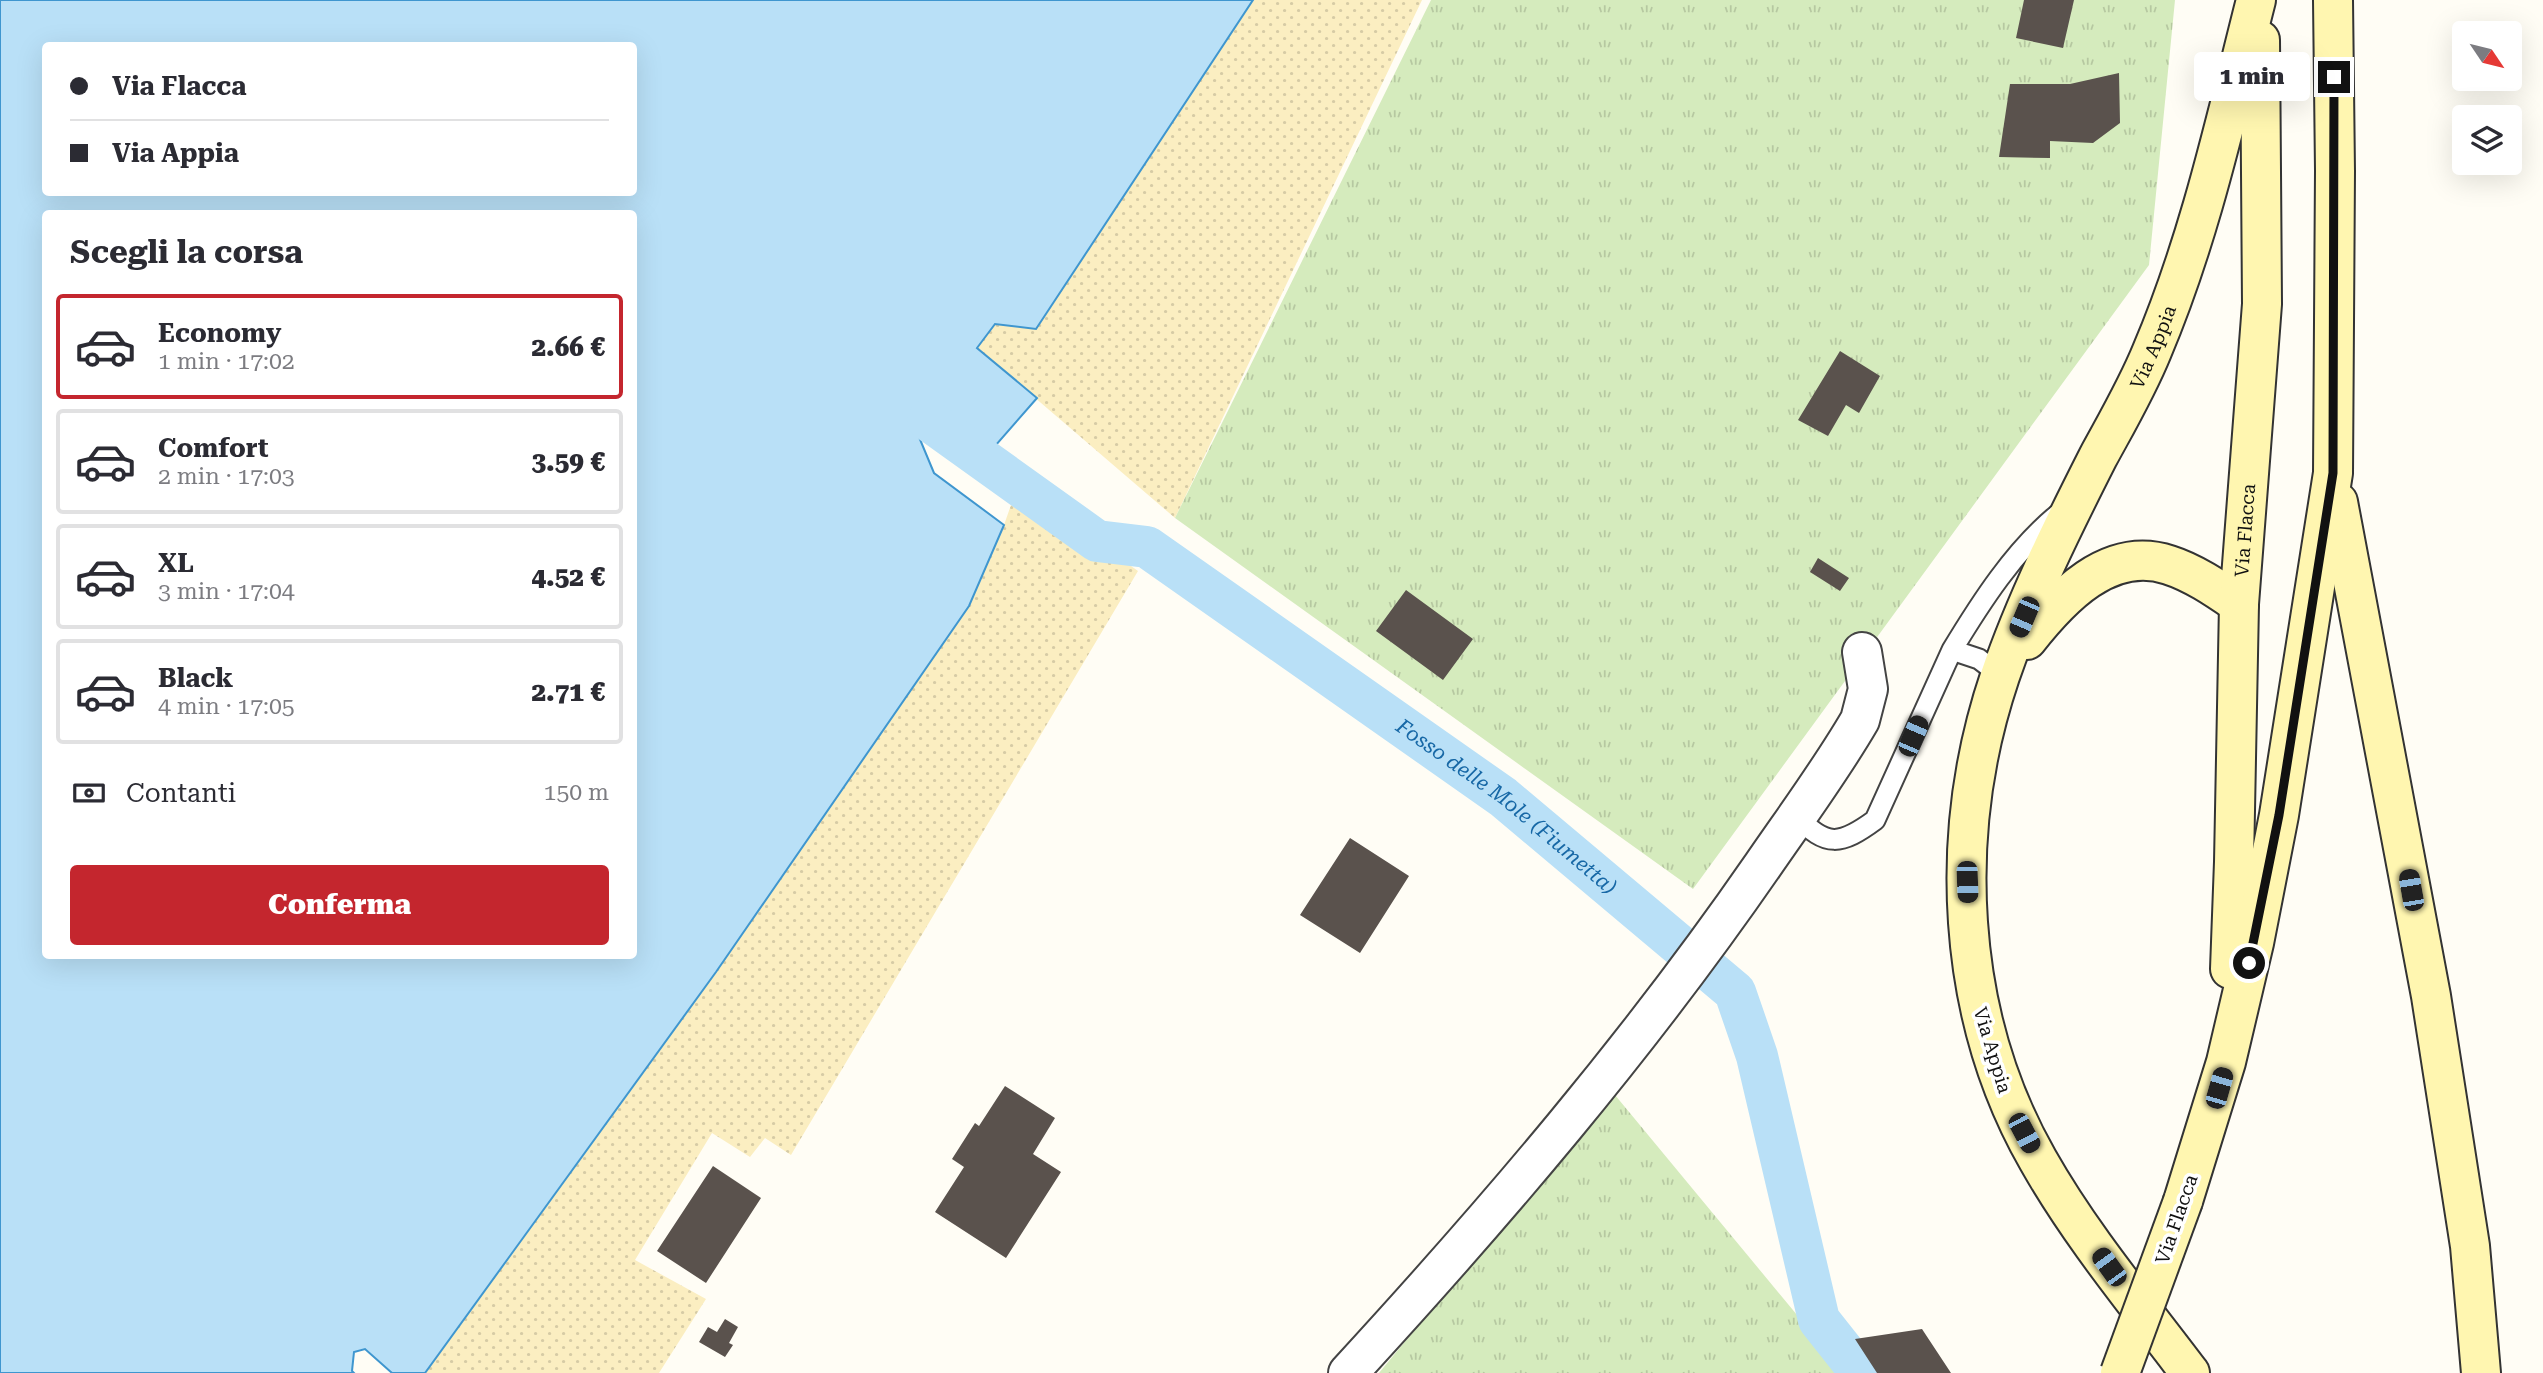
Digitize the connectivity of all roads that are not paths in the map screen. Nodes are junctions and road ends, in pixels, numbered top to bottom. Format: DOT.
graph roads {
  1 [pos="2258,0"];
  2 [pos="2333,0"];
  3 [pos="2333,473"];
  4 [pos="2077,499"];
  5 [pos="2239,604"];
  6 [pos="1952,650"];
  7 [pos="1862,652"];
  8 [pos="2000,675"];
  9 [pos="1797,816"];
  10 [pos="2226,1062"];
  11 [pos="1348,1373"];
  12 [pos="2120,1373"];
  13 [pos="2190,1373"];
  14 [pos="2481,1373"];
  1 -- 4 [label="main road, Via Appia"];
  1 -- 5 [label="main road, Via Flacca"];
  2 -- 3 [label="main road"];
  3 -- 10 [label="main road, Via Flacca"];
  3 -- 14 [label="main road"];
  4 -- 6 [label="lane"];
  4 -- 8 [label="main road, Via Appia"];
  5 -- 8 [label="main road, Via Appia"];
  5 -- 10 [label="main road, Via Flacca"];
  6 -- 8 [label="lane"];
  6 -- 9 [label="lane"];
  7 -- 9 [label="street"];
  8 -- 13 [label="main road, Via Appia"];
  9 -- 11 [label="street"];
  10 -- 12 [label="main road, Via Flacca, bridge"];
}
